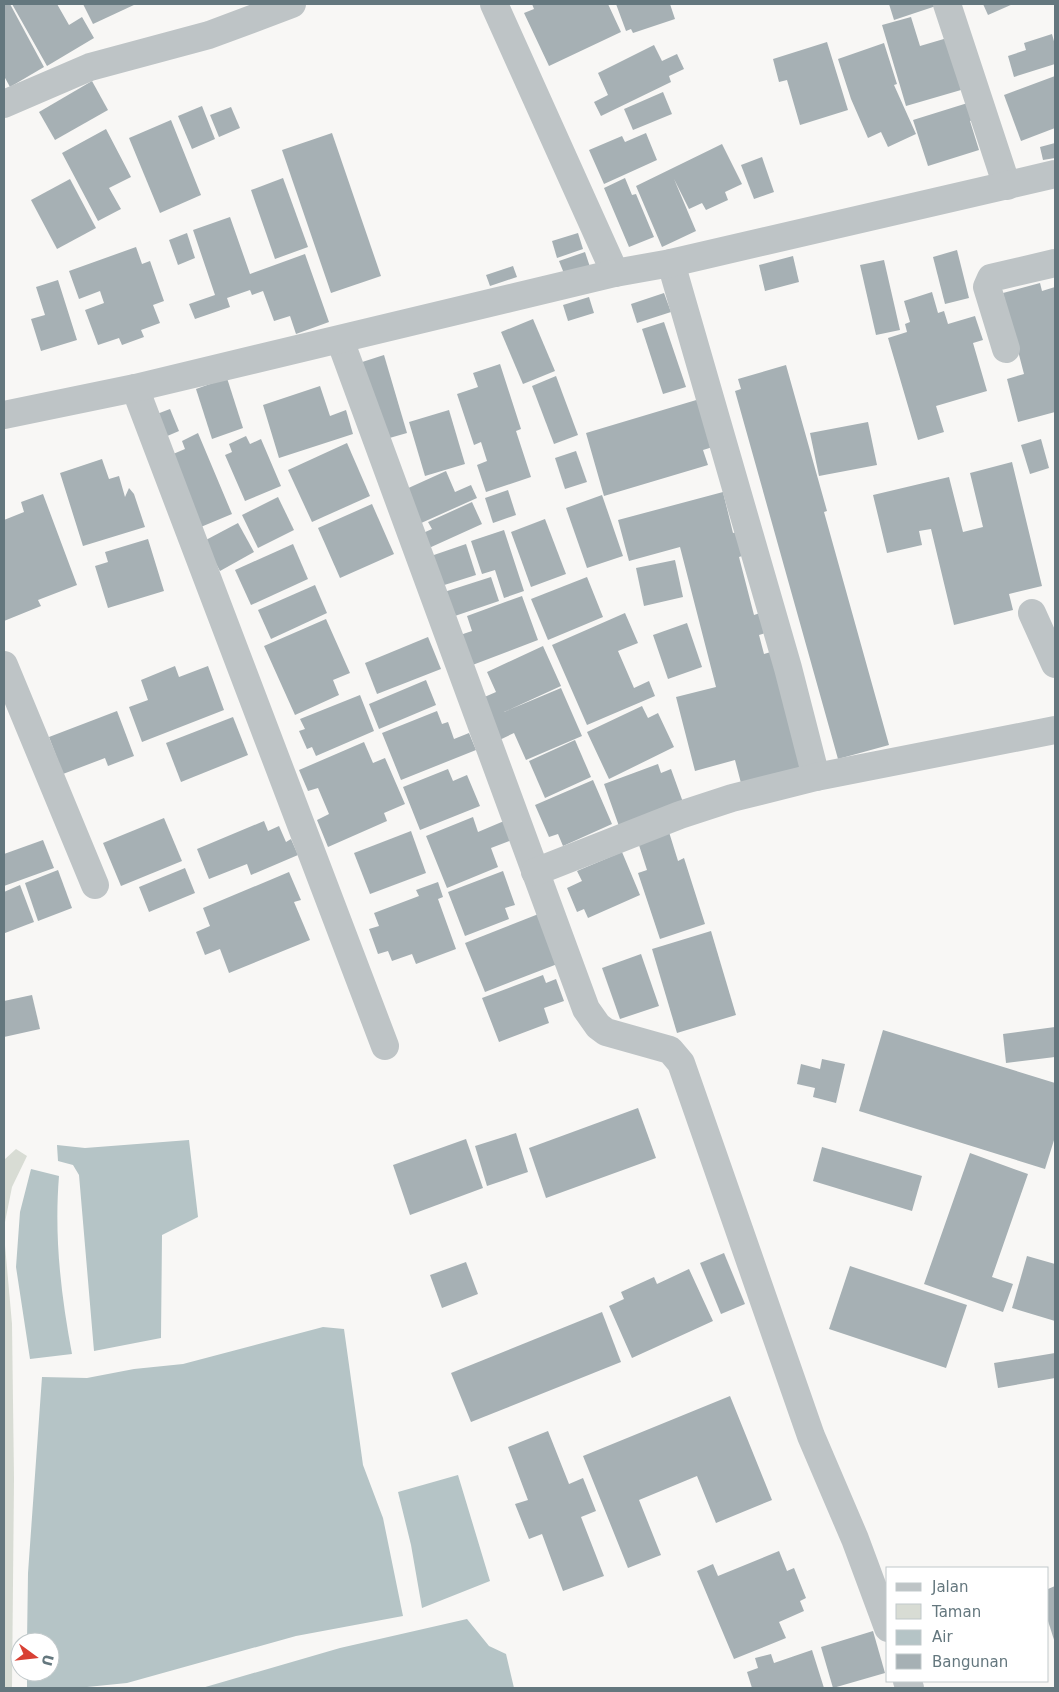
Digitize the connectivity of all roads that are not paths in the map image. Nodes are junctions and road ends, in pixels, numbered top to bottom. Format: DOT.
graph roads {
  1 [pos="292,4"];
  2 [pos="494,4"];
  3 [pos="947,4"];
  4 [pos="4,104"];
  5 [pos="1055,174"];
  6 [pos="1007,186"];
  7 [pos="671,263"];
  8 [pos="1055,263"];
  9 [pos="615,273"];
  10 [pos="340,340"];
  11 [pos="1006,349"];
  12 [pos="135,388"];
  13 [pos="4,415"];
  14 [pos="1032,613"];
  15 [pos="1055,664"];
  16 [pos="4,665"];
  17 [pos="1055,730"];
  18 [pos="816,777"];
  19 [pos="534,872"];
  20 [pos="94,885"];
  21 [pos="385,1046"];
  22 [pos="886,1623"];
  1 -- 4 [label="street"];
  2 -- 9 [label="street"];
  3 -- 6 [label="street"];
  5 -- 6 [label="street"];
  6 -- 7 [label="street"];
  7 -- 9 [label="street"];
  7 -- 18 [label="street"];
  8 -- 11 [label="street"];
  9 -- 10 [label="street"];
  10 -- 12 [label="street"];
  10 -- 19 [label="street"];
  12 -- 13 [label="street"];
  12 -- 21 [label="street"];
  14 -- 15 [label="street"];
  16 -- 20 [label="street"];
  17 -- 18 [label="street"];
  18 -- 19 [label="street"];
  19 -- 22 [label="street"];
}
